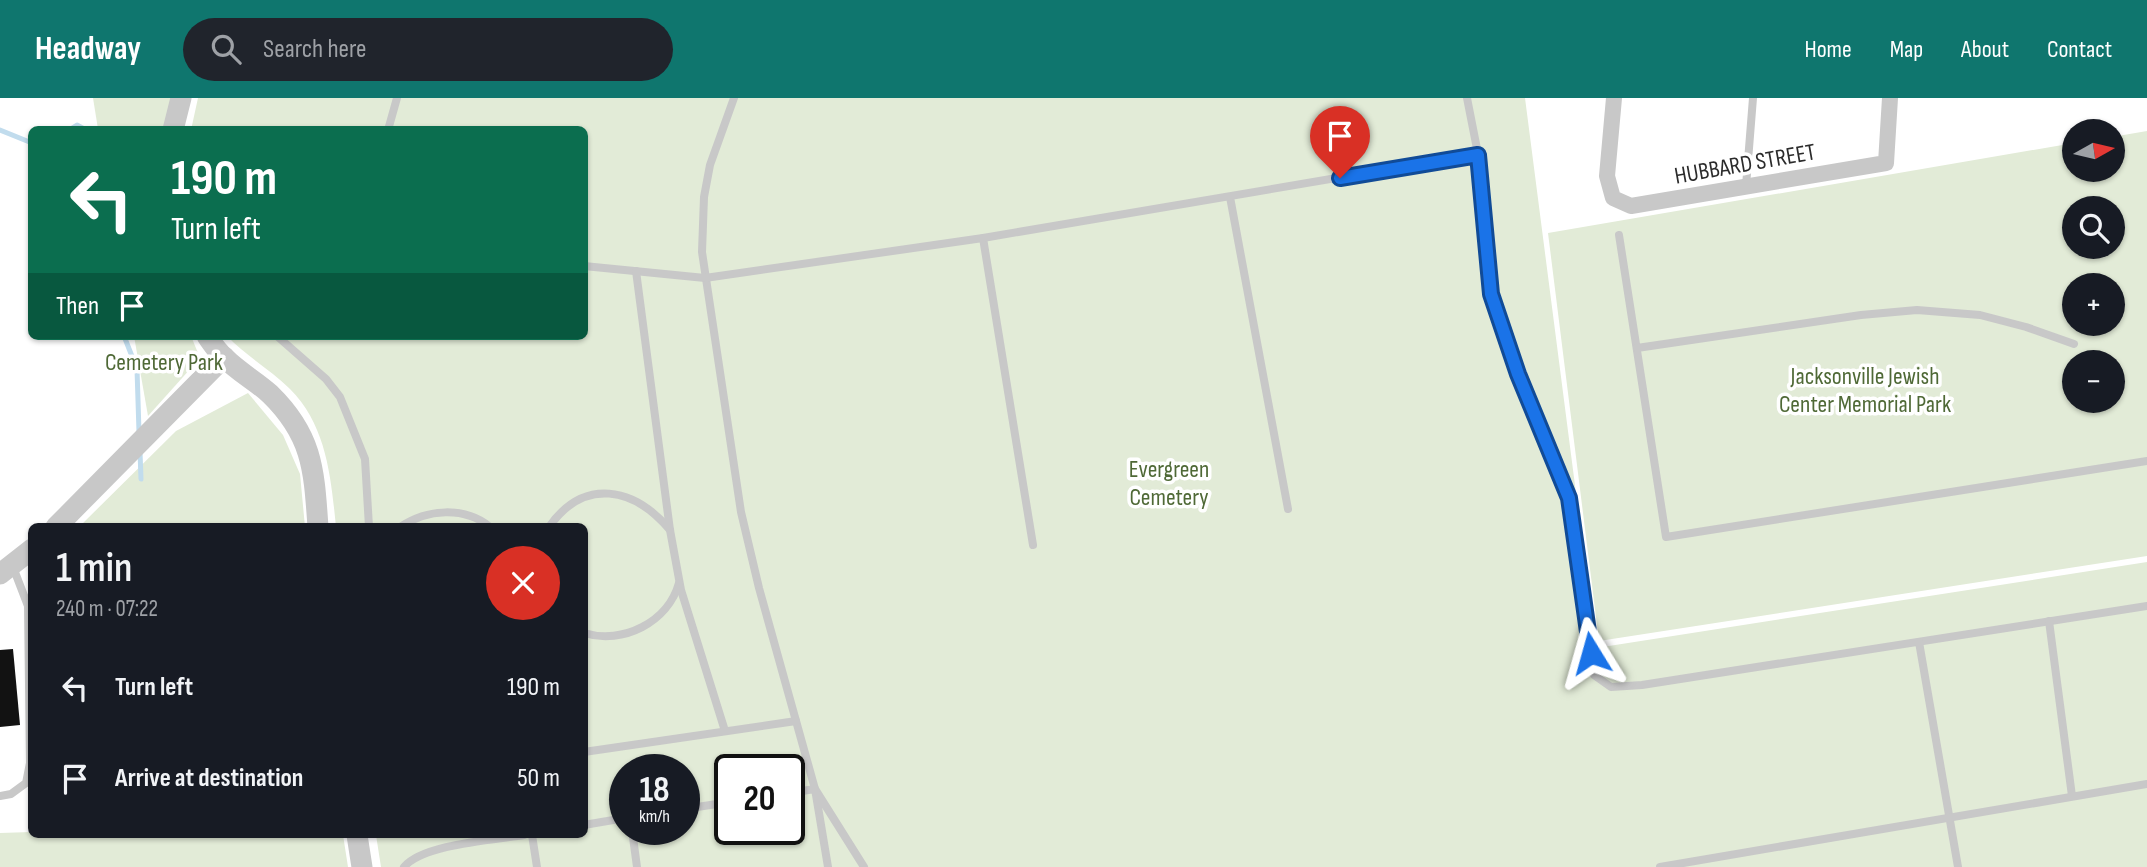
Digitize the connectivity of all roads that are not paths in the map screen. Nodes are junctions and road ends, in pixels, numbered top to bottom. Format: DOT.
graph roads {
  1 [pos="181,98"];
  2 [pos="397,98"];
  3 [pos="734,98"];
  4 [pos="1467,98"];
  5 [pos="1614,98"];
  6 [pos="1753,98"];
  7 [pos="1890,98"];
  8 [pos="174,126"];
  9 [pos="389,126"];
  10 [pos="1478,155"];
  11 [pos="1746,186"];
  12 [pos="1230,197"];
  13 [pos="1619,235"];
  14 [pos="983,238"];
  15 [pos="588,266"];
  16 [pos="636,271"];
  17 [pos="705,278"];
  18 [pos="210,340"];
  19 [pos="281,340"];
  20 [pos="2074,344"];
  21 [pos="1637,348"];
  22 [pos="224,357"];
  23 [pos="2147,461"];
  24 [pos="1288,509"];
  25 [pos="60,523"];
  26 [pos="318,523"];
  27 [pos="369,523"];
  28 [pos="406,523"];
  29 [pos="482,523"];
  30 [pos="553,523"];
  31 [pos="670,530"];
  32 [pos="1033,545"];
  33 [pos="28,553"];
  34 [pos="6,569"];
  35 [pos="679,581"];
  36 [pos="28,606"];
  37 [pos="2147,606"];
  38 [pos="2049,621"];
  39 [pos="588,633"];
  40 [pos="1919,642"];
  41 [pos="796,721"];
  42 [pos="725,732"];
  43 [pos="588,751"];
  44 [pos="28,773"];
  45 [pos="2147,784"];
  46 [pos="815,789"];
  47 [pos="805,791"];
  48 [pos="0,796"];
  49 [pos="2072,796"];
  50 [pos="1951,817"];
  51 [pos="609,821"];
  52 [pos="588,824"];
  53 [pos="357,838"];
  54 [pos="506,838"];
  55 [pos="532,838"];
  56 [pos="634,845"];
  57 [pos="362,867"];
  58 [pos="404,867"];
  59 [pos="537,867"];
  60 [pos="637,867"];
  61 [pos="828,867"];
  62 [pos="864,867"];
  63 [pos="1660,867"];
  64 [pos="1958,867"];
  1 -- 8 [label="street"];
  2 -- 9 [label="lane"];
  3 -- 17 [label="lane"];
  4 -- 10 [label="lane"];
  5 -- 11 [label="street, HUBBARD STREET"];
  6 -- 11 [label="lane"];
  7 -- 11 [label="street, HUBBARD STREET"];
  10 -- 12 [label="lane"];
  10 -- 40 [label="lane"];
  12 -- 14 [label="lane"];
  12 -- 24 [label="lane"];
  13 -- 21 [label="lane"];
  14 -- 17 [label="lane"];
  14 -- 32 [label="lane"];
  15 -- 16 [label="lane"];
  16 -- 17 [label="lane"];
  16 -- 31 [label="lane"];
  17 -- 41 [label="lane"];
  18 -- 22 [label="street"];
  19 -- 27 [label="lane"];
  20 -- 21 [label="lane"];
  21 -- 23 [label="lane"];
  22 -- 25 [label="street"];
  22 -- 26 [label="street"];
  28 -- 29 [label="lane"];
  30 -- 31 [label="lane"];
  31 -- 35 [label="lane"];
  33 -- 34 [label="street"];
  34 -- 36 [label="lane"];
  35 -- 39 [label="lane"];
  35 -- 42 [label="lane"];
  37 -- 38 [label="lane"];
  38 -- 40 [label="lane"];
  38 -- 49 [label="lane"];
  40 -- 50 [label="lane"];
  41 -- 42 [label="lane"];
  41 -- 46 [label="lane"];
  42 -- 43 [label="lane"];
  44 -- 48 [label="lane"];
  45 -- 49 [label="lane"];
  46 -- 47 [label="lane"];
  46 -- 61 [label="lane"];
  46 -- 62 [label="lane"];
  49 -- 50 [label="lane"];
  50 -- 63 [label="lane"];
  50 -- 64 [label="lane"];
  51 -- 52 [label="lane"];
  53 -- 57 [label="street"];
  54 -- 58 [label="lane"];
  55 -- 59 [label="lane"];
  56 -- 60 [label="lane"];
}
